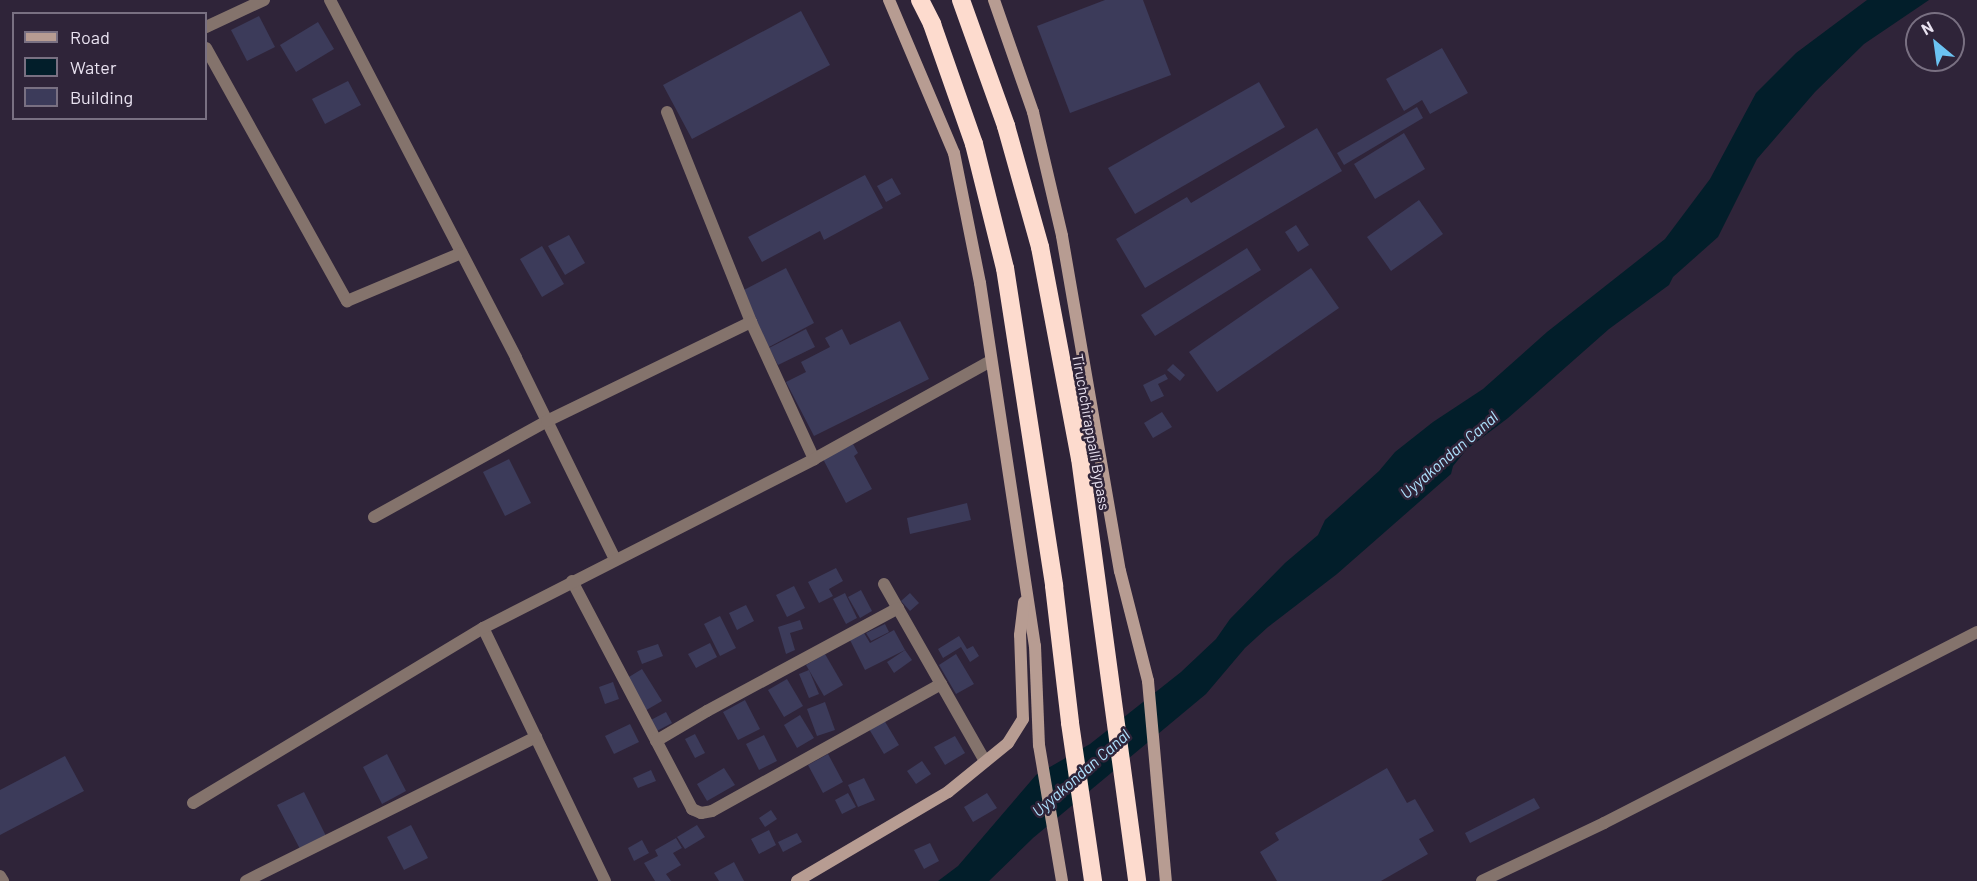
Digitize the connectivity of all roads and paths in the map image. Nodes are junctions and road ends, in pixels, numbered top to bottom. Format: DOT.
graph roads {
  1 [pos="264,0"];
  2 [pos="330,0"];
  3 [pos="889,0"];
  4 [pos="920,0"];
  5 [pos="961,0"];
  6 [pos="994,0"];
  7 [pos="207,27"];
  8 [pos="207,50"];
  9 [pos="667,112"];
  10 [pos="461,253"];
  11 [pos="751,322"];
  12 [pos="991,361"];
  13 [pos="547,421"];
  14 [pos="814,459"];
  15 [pos="374,517"];
  16 [pos="615,559"];
  17 [pos="572,581"];
  18 [pos="884,584"];
  19 [pos="1026,586"];
  20 [pos="898,608"];
  21 [pos="483,628"];
  22 [pos="1977,632"];
  23 [pos="941,684"];
  24 [pos="536,737"];
  25 [pos="656,741"];
  26 [pos="985,762"];
  27 [pos="193,803"];
  28 [pos="0,876"];
  29 [pos="3,881"];
  30 [pos="246,881"];
  31 [pos="605,881"];
  32 [pos="797,881"];
  33 [pos="1062,881"];
  34 [pos="1093,881"];
  35 [pos="1137,881"];
  36 [pos="1166,881"];
  37 [pos="1482,881"];
  1 -- 7 [label="street"];
  2 -- 10 [label="street"];
  3 -- 12 [label="street"];
  4 -- 34 [label="highway"];
  5 -- 35 [label="highway, Tiruchchirappalli Bypass"];
  6 -- 36 [label="street"];
  8 -- 10 [label="street"];
  9 -- 11 [label="street"];
  10 -- 13 [label="street"];
  11 -- 13 [label="street"];
  11 -- 14 [label="street"];
  12 -- 14 [label="street"];
  12 -- 19 [label="street"];
  13 -- 15 [label="street"];
  13 -- 16 [label="street"];
  14 -- 16 [label="street"];
  16 -- 17 [label="street"];
  17 -- 21 [label="street"];
  17 -- 25 [label="street"];
  18 -- 20 [label="street"];
  19 -- 26 [label="street"];
  19 -- 33 [label="street"];
  20 -- 23 [label="street"];
  20 -- 25 [label="street"];
  21 -- 24 [label="street"];
  21 -- 27 [label="street"];
  22 -- 37 [label="street"];
  23 -- 25 [label="street"];
  23 -- 26 [label="street"];
  24 -- 30 [label="street"];
  24 -- 31 [label="street"];
  26 -- 32 [label="street"];
  28 -- 29 [label="street"];
}
